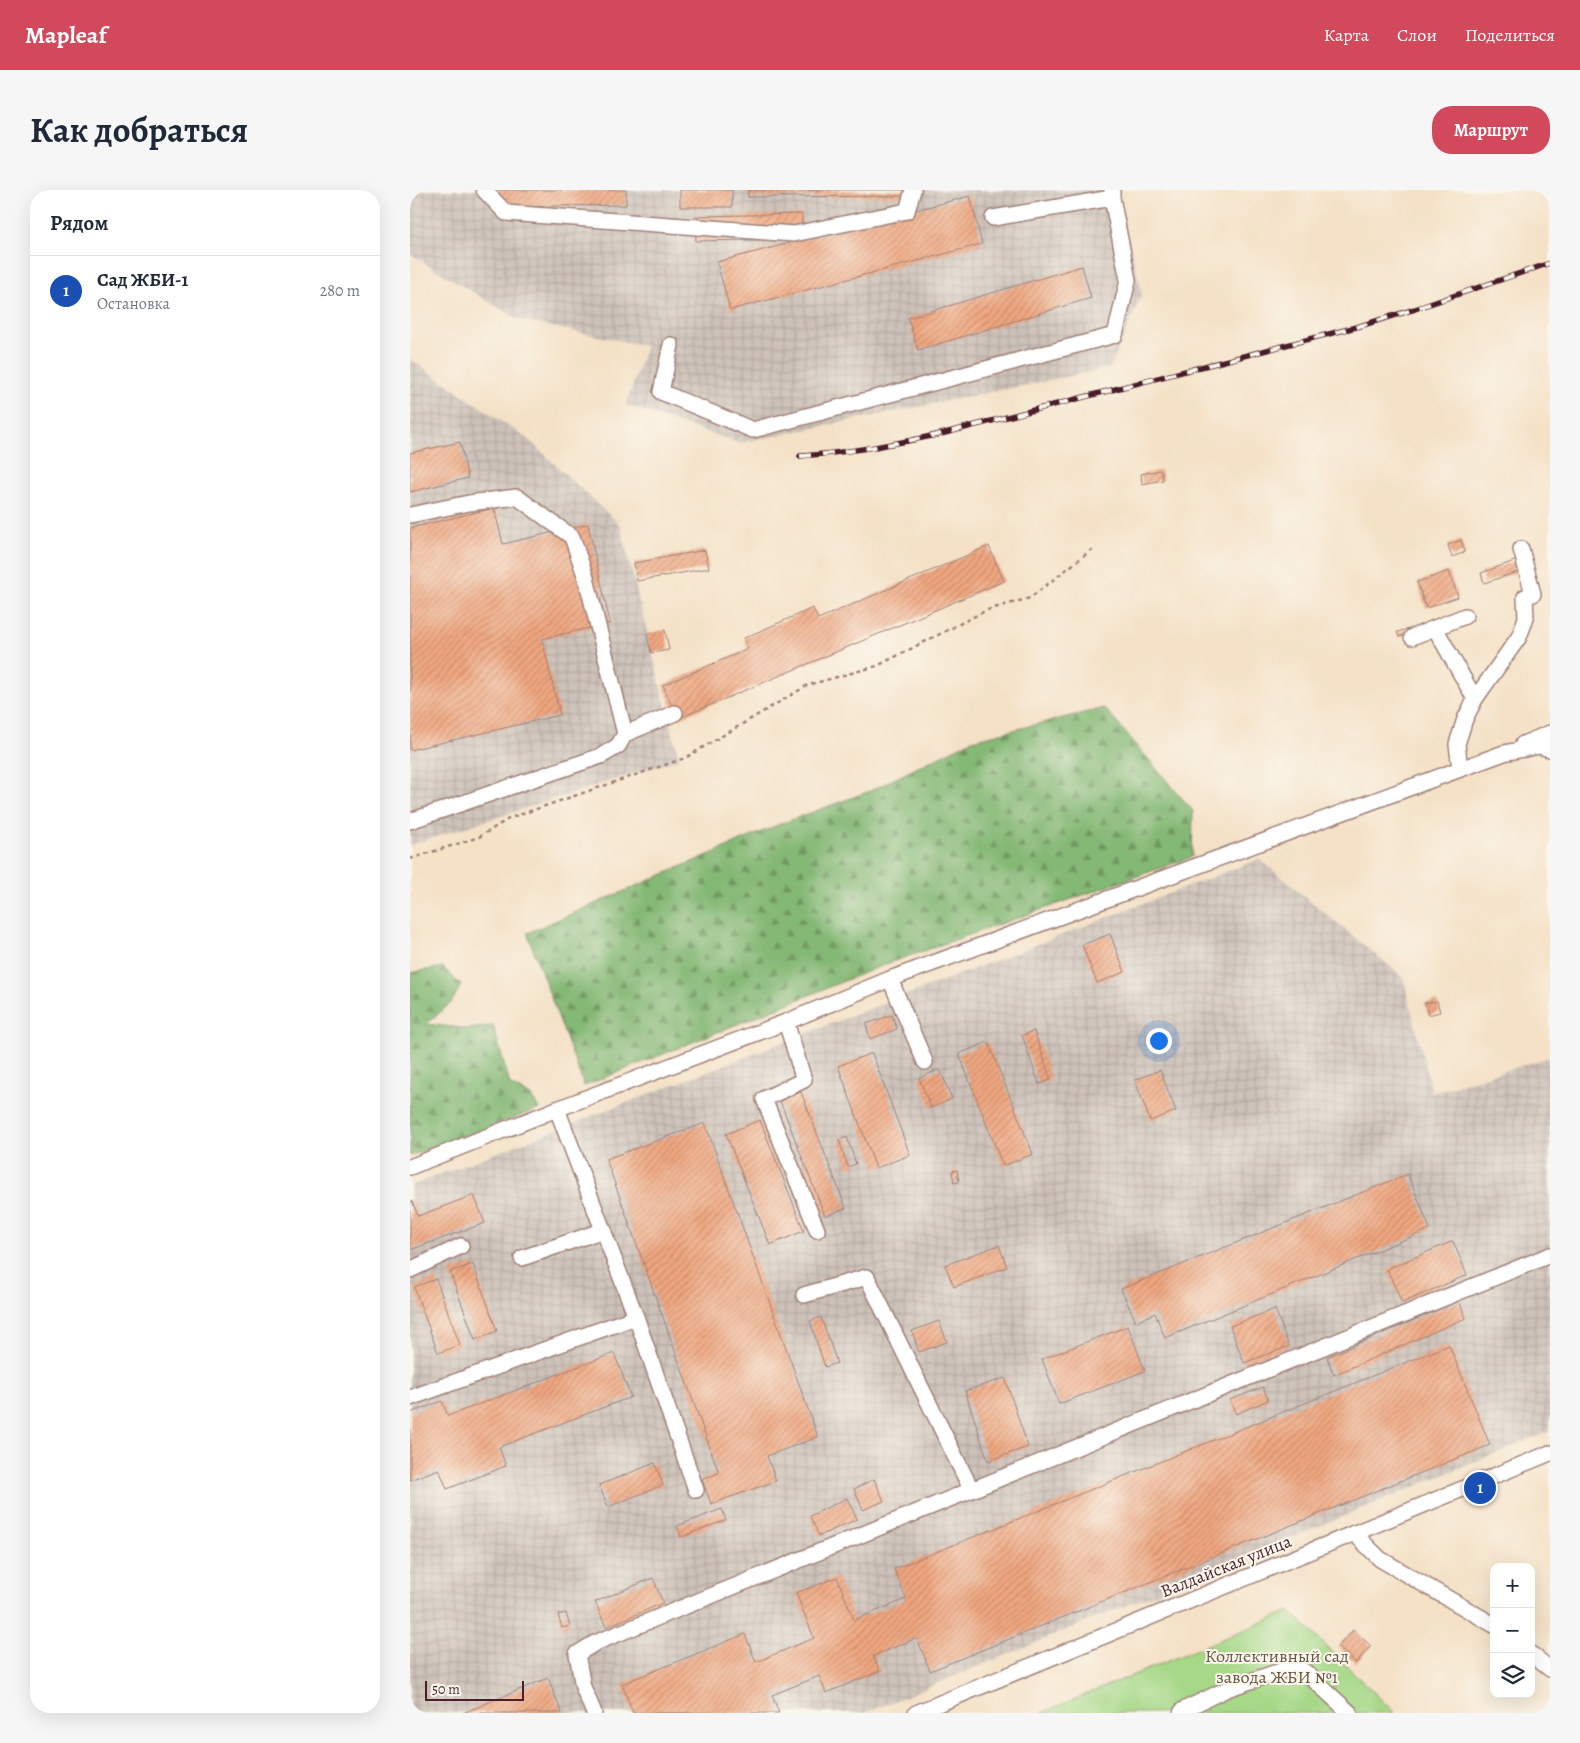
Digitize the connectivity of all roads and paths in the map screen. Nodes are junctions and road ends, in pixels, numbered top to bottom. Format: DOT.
graph roads {
  1 [pos="484,190"];
  2 [pos="913,190"];
  3 [pos="1112,194"];
  4 [pos="993,218"];
  5 [pos="670,345"];
  6 [pos="410,515"];
  7 [pos="1095,547"];
  8 [pos="1521,549"];
  9 [pos="1465,616"];
  10 [pos="1435,628"];
  11 [pos="1412,637"];
  12 [pos="1475,699"];
  13 [pos="675,712"];
  14 [pos="1550,733"];
  15 [pos="624,734"];
  16 [pos="1550,749"];
  17 [pos="1504,752"];
  18 [pos="1460,769"];
  19 [pos="410,821"];
  20 [pos="410,859"];
  21 [pos="890,979"];
  22 [pos="786,1022"];
  23 [pos="925,1062"];
  24 [pos="557,1109"];
  25 [pos="410,1167"];
  26 [pos="604,1230"];
  27 [pos="817,1230"];
  28 [pos="461,1246"];
  29 [pos="1550,1256"];
  30 [pos="522,1258"];
  31 [pos="410,1270"];
  32 [pos="804,1295"];
  33 [pos="636,1317"];
  34 [pos="410,1398"];
  35 [pos="1550,1453"];
  36 [pos="972,1489"];
  37 [pos="696,1490"];
  38 [pos="1354,1533"];
  39 [pos="1490,1623"];
  40 [pos="1334,1708"];
  41 [pos="594,1713"];
  42 [pos="916,1713"];
  43 [pos="1181,1713"];
  44 [pos="1350,1713"];
  1 -- 2 [label="street"];
  3 -- 4 [label="street"];
  3 -- 5 [label="street"];
  6 -- 15 [label="street"];
  7 -- 20 [label="path"];
  8 -- 12 [label="street"];
  9 -- 10 [label="street"];
  10 -- 11 [label="street"];
  10 -- 12 [label="street"];
  12 -- 18 [label="street"];
  13 -- 15 [label="street"];
  14 -- 17 [label="street"];
  15 -- 19 [label="street"];
  16 -- 17 [label="street"];
  17 -- 18 [label="street"];
  18 -- 21 [label="street"];
  21 -- 22 [label="street"];
  21 -- 23 [label="street"];
  22 -- 24 [label="street"];
  22 -- 27 [label="street"];
  24 -- 25 [label="street"];
  24 -- 26 [label="street"];
  26 -- 30 [label="street"];
  26 -- 33 [label="street"];
  28 -- 31 [label="street"];
  29 -- 36 [label="street"];
  32 -- 36 [label="street"];
  33 -- 34 [label="street"];
  33 -- 37 [label="street"];
  35 -- 38 [label="street, Валдайская улица"];
  36 -- 41 [label="street"];
  38 -- 39 [label="street"];
  38 -- 42 [label="street, Валдайская улица"];
  40 -- 43 [label="street"];
  40 -- 44 [label="street"];
}
